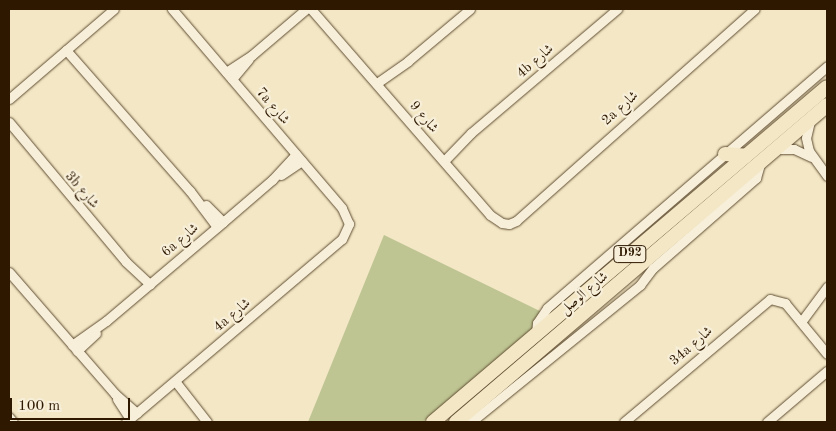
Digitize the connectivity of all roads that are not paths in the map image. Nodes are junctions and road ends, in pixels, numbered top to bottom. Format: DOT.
graph roads {
  1 [pos="114,9"];
  2 [pos="172,9"];
  3 [pos="306,9"];
  4 [pos="311,9"];
  5 [pos="320,9"];
  6 [pos="470,9"];
  7 [pos="617,9"];
  8 [pos="755,9"];
  9 [pos="328,26"];
  10 [pos="69,48"];
  11 [pos="252,55"];
  12 [pos="827,66"];
  13 [pos="226,72"];
  14 [pos="232,79"];
  15 [pos="379,86"];
  16 [pos="827,87"];
  17 [pos="9,99"];
  18 [pos="827,105"];
  19 [pos="811,119"];
  20 [pos="9,122"];
  21 [pos="9,129"];
  22 [pos="18,136"];
  23 [pos="775,149"];
  24 [pos="726,154"];
  25 [pos="746,156"];
  26 [pos="299,158"];
  27 [pos="441,158"];
  28 [pos="812,158"];
  29 [pos="761,161"];
  30 [pos="827,176"];
  31 [pos="502,223"];
  32 [pos="220,224"];
  33 [pos="350,224"];
  34 [pos="9,272"];
  35 [pos="147,286"];
  36 [pos="827,287"];
  37 [pos="802,322"];
  38 [pos="536,334"];
  39 [pos="74,348"];
  40 [pos="827,354"];
  41 [pos="827,371"];
  42 [pos="173,383"];
  43 [pos="9,417"];
  44 [pos="131,418"];
  45 [pos="13,422"];
  46 [pos="207,422"];
  47 [pos="433,422"];
  48 [pos="456,422"];
  49 [pos="471,422"];
  50 [pos="624,422"];
  51 [pos="767,422"];
  1 -- 10 [label="street"];
  2 -- 13 [label="street, 7a شارع"];
  3 -- 11 [label="street"];
  4 -- 9 [label="street, شارع 9"];
  5 -- 9 [label="street, شارع 9"];
  6 -- 15 [label="street"];
  7 -- 27 [label="street, 4b شارع"];
  8 -- 31 [label="street, 2a شارع"];
  9 -- 15 [label="street, شارع 9"];
  10 -- 17 [label="street"];
  10 -- 32 [label="street"];
  11 -- 13 [label="street"];
  11 -- 14 [label="street"];
  12 -- 24 [label="street"];
  13 -- 14 [label="street, 7a شارع"];
  14 -- 26 [label="street, 7a شارع"];
  15 -- 27 [label="street, شارع 9"];
  16 -- 25 [label="main road, شارع الوصل / D92"];
  18 -- 19 [label="main road, شارع الوصل / D92"];
  19 -- 23 [label="main road, شارع الوصل / D92"];
  19 -- 28 [label="street"];
  20 -- 22 [label="street, 3b شارع"];
  21 -- 22 [label="street, 3b شارع"];
  22 -- 35 [label="street, 3b شارع"];
  23 -- 28 [label="street"];
  23 -- 29 [label="main road, شارع الوصل / D92"];
  24 -- 25 [label="main road"];
  24 -- 38 [label="street"];
  25 -- 38 [label="main road, شارع الوصل / D92"];
  26 -- 32 [label="street, 6a شارع"];
  26 -- 33 [label="street, 7a شارع"];
  27 -- 31 [label="street, شارع 9"];
  28 -- 30 [label="street"];
  29 -- 48 [label="main road, شارع الوصل / D92"];
  29 -- 49 [label="street, شارع الوصل"];
  32 -- 35 [label="street, 6a شارع"];
  33 -- 42 [label="street, 4a شارع"];
  34 -- 39 [label="street"];
  35 -- 39 [label="street, 6a شارع"];
  36 -- 37 [label="street"];
  37 -- 40 [label="street"];
  37 -- 50 [label="street, 34a شارع"];
  38 -- 47 [label="main road, شارع الوصل / D92"];
  39 -- 44 [label="street"];
  41 -- 51 [label="street"];
  42 -- 44 [label="street, 4a شارع"];
  42 -- 46 [label="street"];
  43 -- 45 [label="street"];
}
